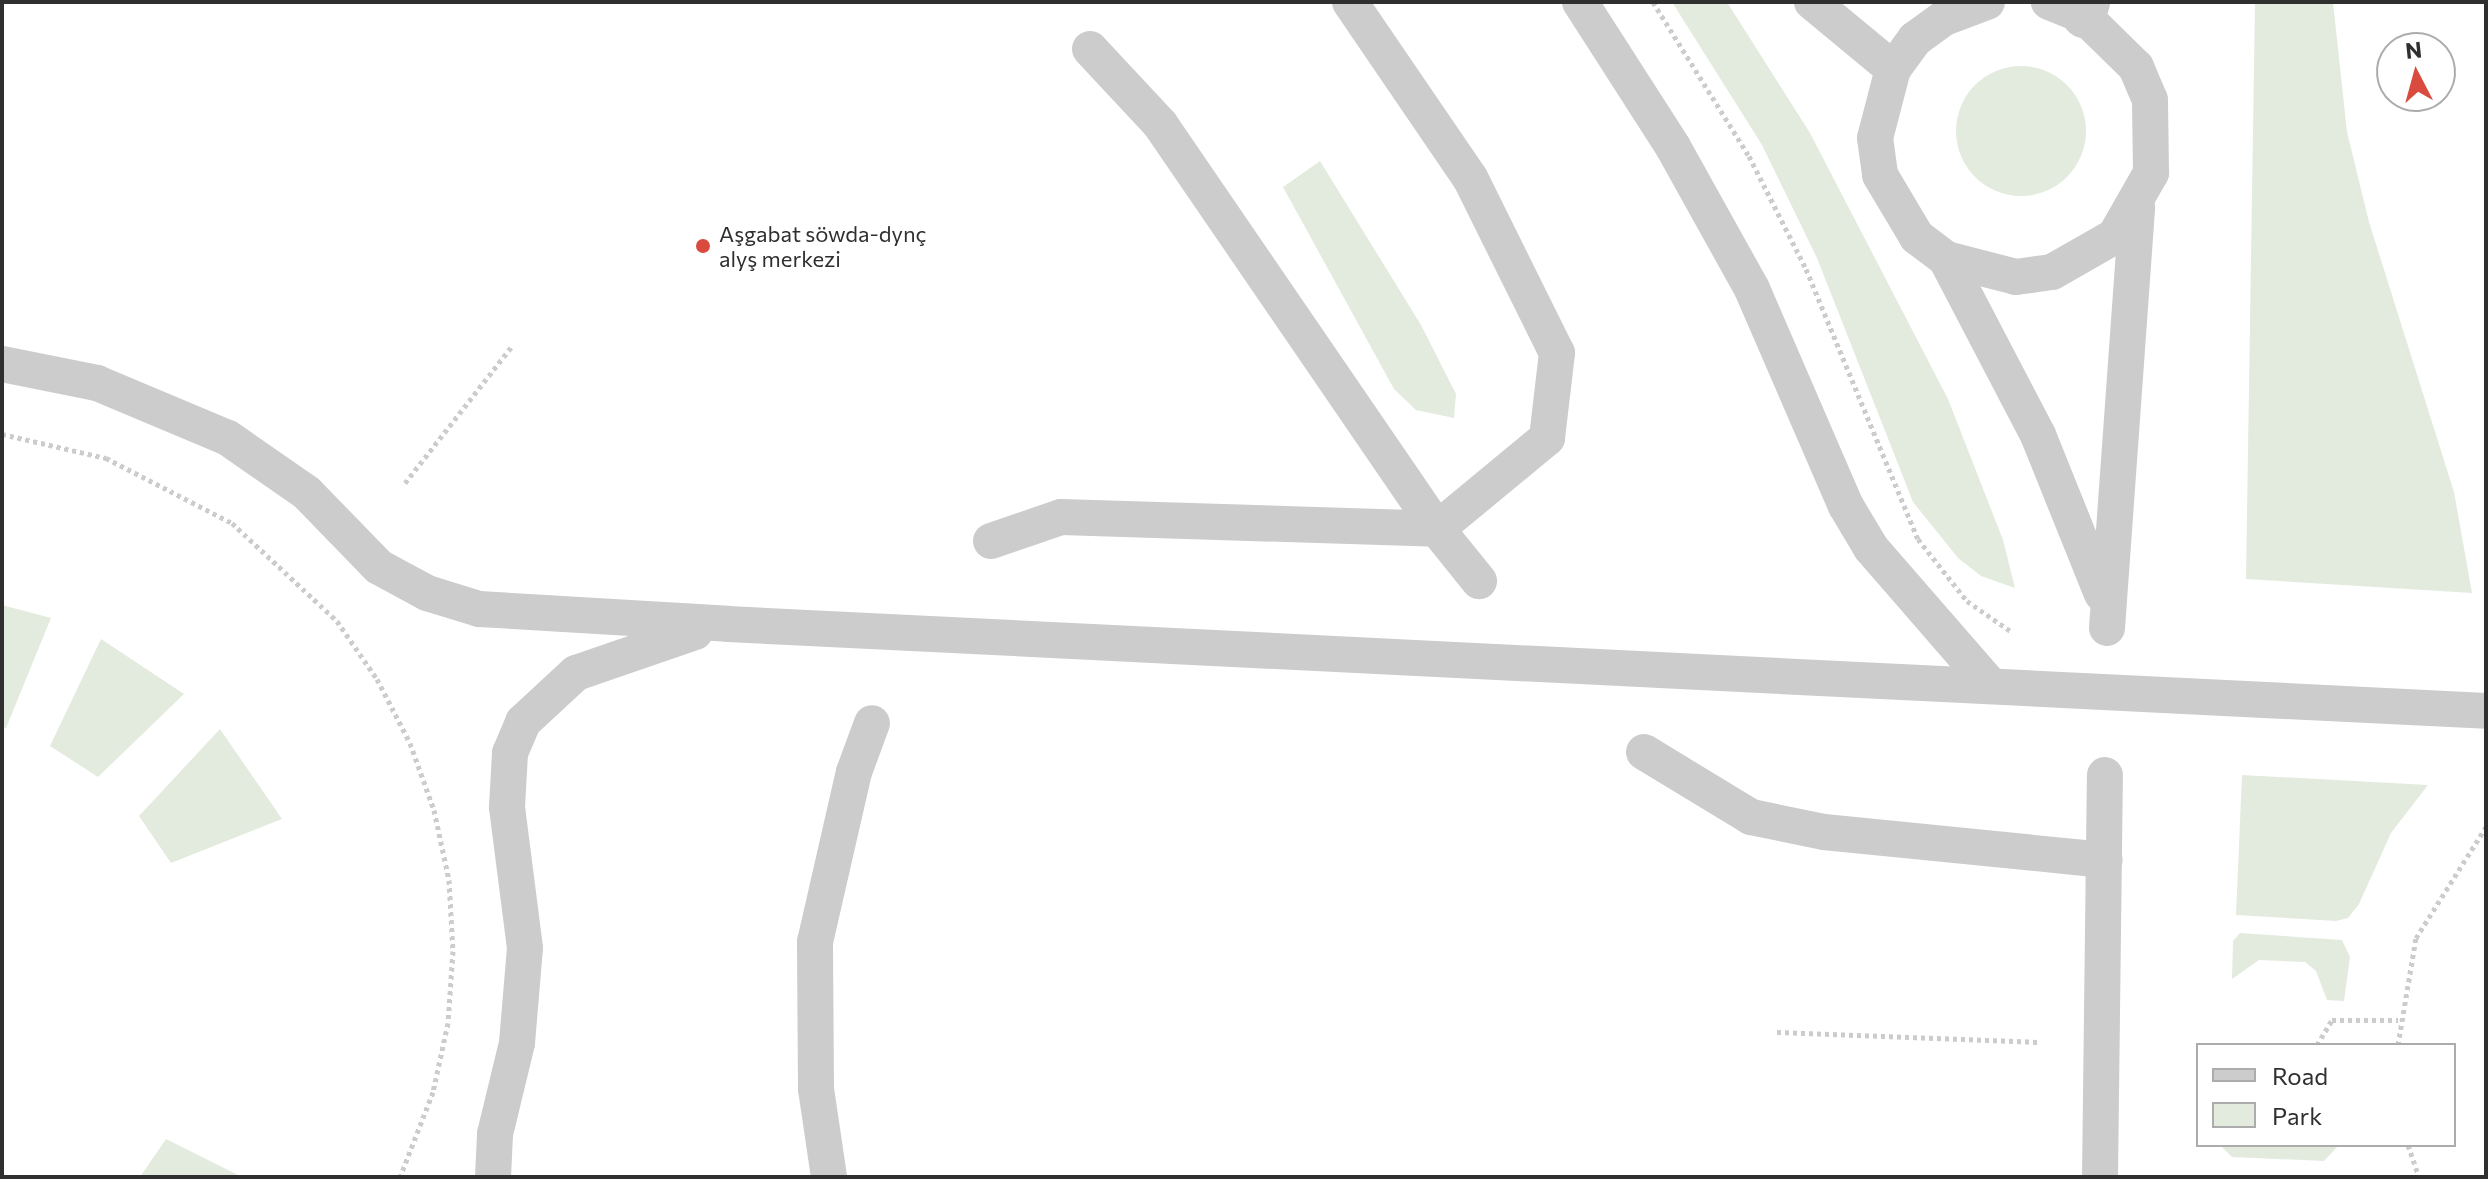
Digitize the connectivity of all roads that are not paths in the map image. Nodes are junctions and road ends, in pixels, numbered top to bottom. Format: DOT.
graph roads {
  1 [pos="1350,2"];
  2 [pos="1580,2"];
  3 [pos="1812,2"];
  4 [pos="1987,2"];
  5 [pos="2074,7"];
  6 [pos="1090,49"];
  7 [pos="1893,69"];
  8 [pos="2137,206"];
  9 [pos="1946,259"];
  10 [pos="2,364"];
  11 [pos="1437,529"];
  12 [pos="991,541"];
  13 [pos="1479,581"];
  14 [pos="728,624"];
  15 [pos="1990,685"];
  16 [pos="2486,711"];
  17 [pos="872,723"];
  18 [pos="1644,752"];
  19 [pos="2105,775"];
  20 [pos="2105,860"];
  21 [pos="493,1177"];
  22 [pos="829,1177"];
  23 [pos="2100,1177"];
  1 -- 11 [label="lane"];
  2 -- 15 [label="lane"];
  3 -- 7 [label="lane"];
  4 -- 7 [label="lane"];
  5 -- 8 [label="lane"];
  6 -- 11 [label="lane"];
  7 -- 9 [label="lane"];
  8 -- 9 [label="lane"];
  8 -- 9 [label="lane"];
  10 -- 14 [label="lane"];
  11 -- 12 [label="lane"];
  11 -- 13 [label="lane"];
  14 -- 15 [label="lane, bridge"];
  14 -- 21 [label="lane"];
  15 -- 16 [label="lane, bridge"];
  17 -- 22 [label="lane"];
  18 -- 20 [label="lane"];
  19 -- 20 [label="lane"];
  20 -- 23 [label="lane"];
}
